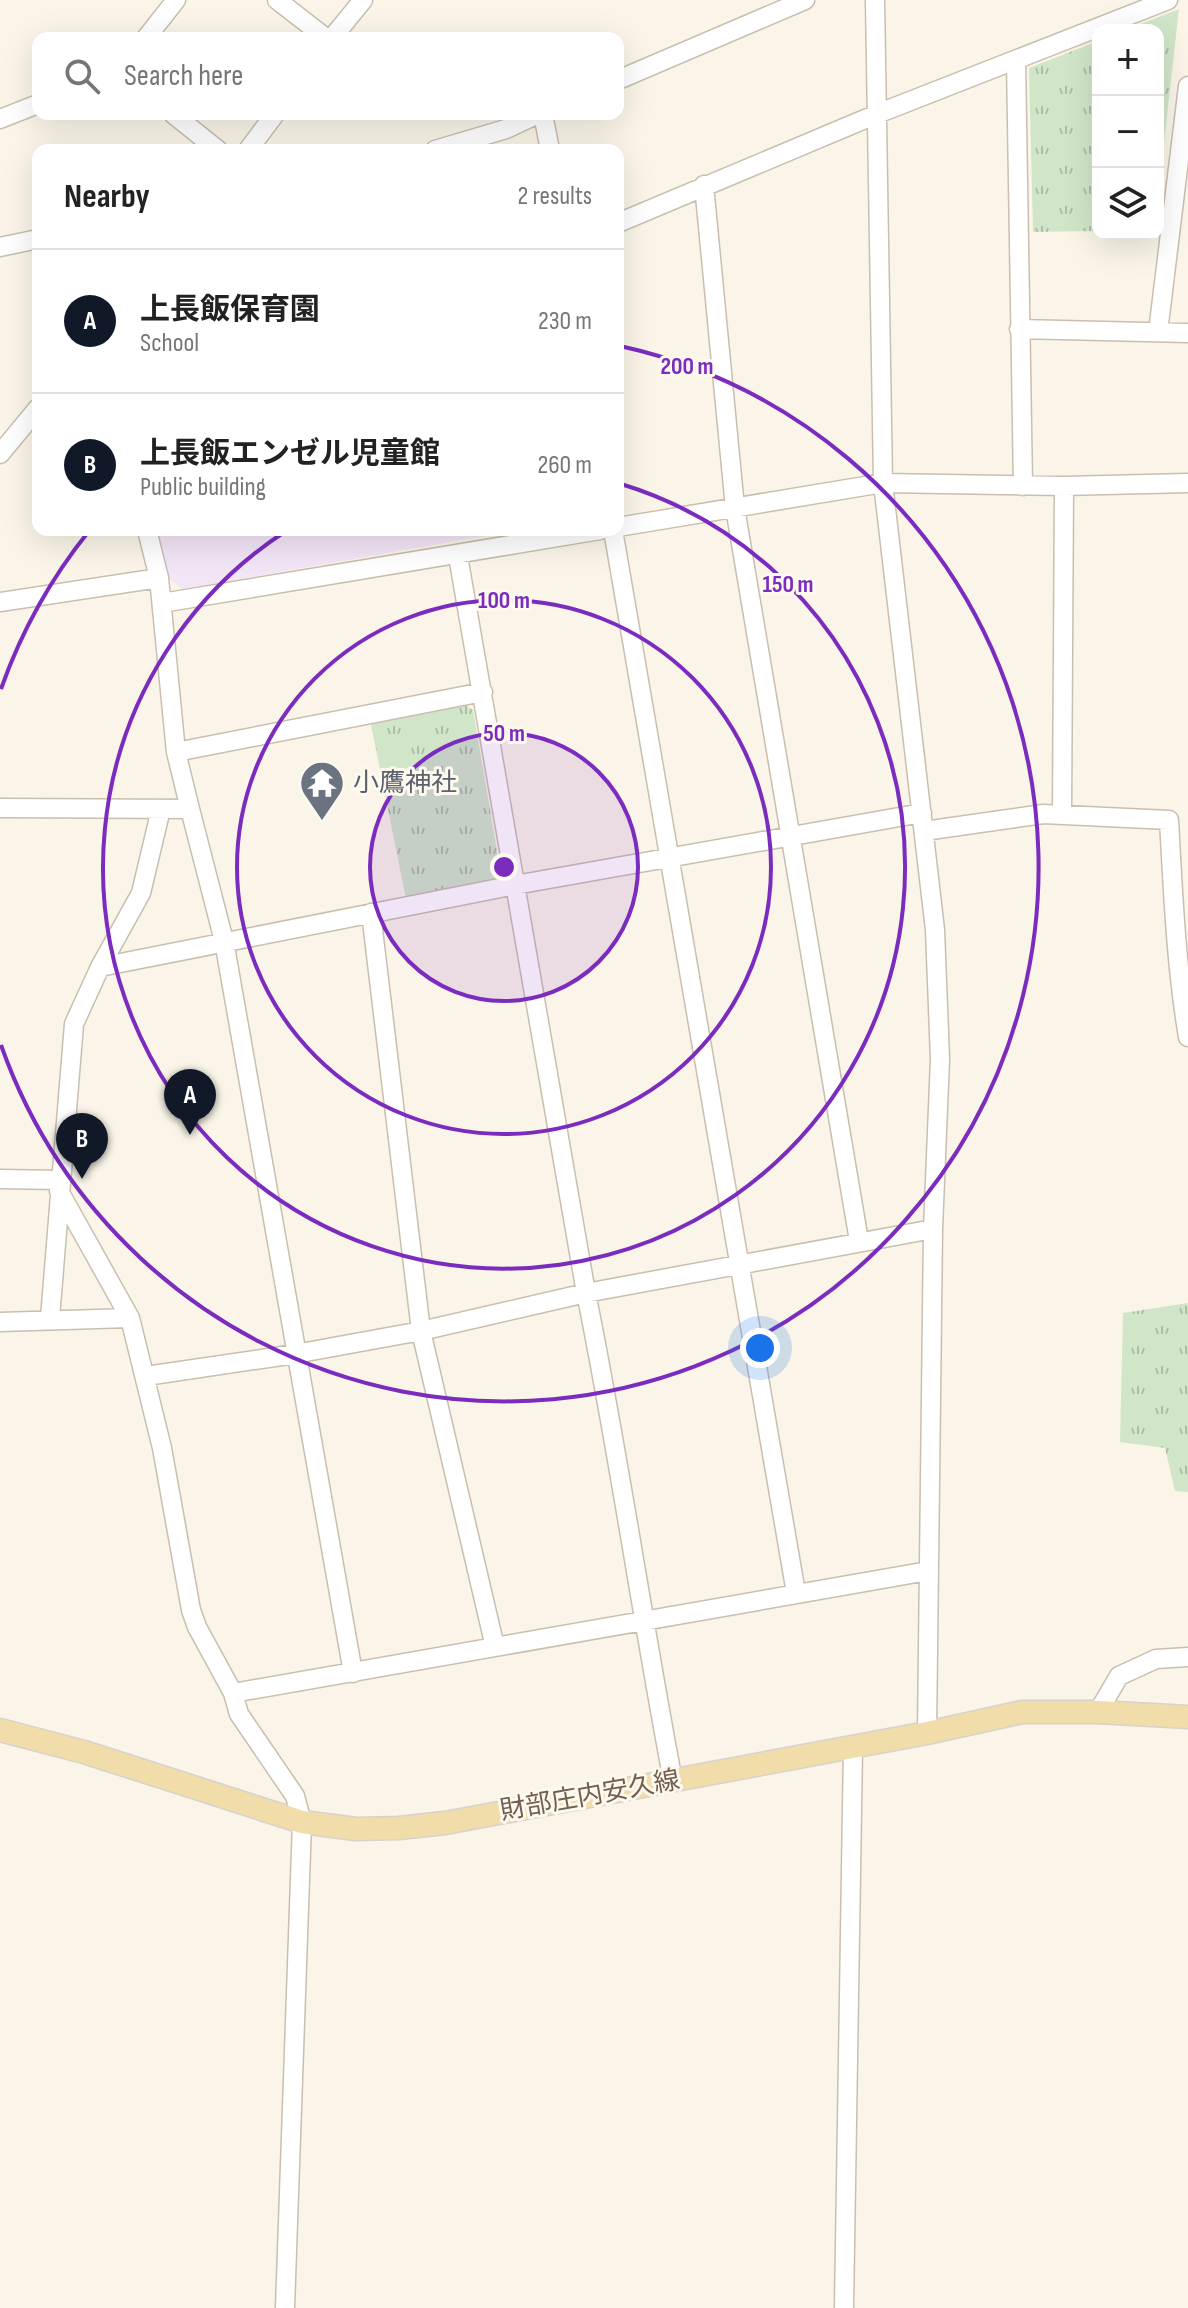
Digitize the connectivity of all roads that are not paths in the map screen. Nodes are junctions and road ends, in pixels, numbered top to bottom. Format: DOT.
graph roads {
  1 [pos="176,0"];
  2 [pos="277,0"];
  3 [pos="363,0"];
  4 [pos="805,0"];
  5 [pos="875,0"];
  6 [pos="1168,0"];
  7 [pos="151,32"];
  8 [pos="318,32"];
  9 [pos="337,32"];
  10 [pos="1016,60"];
  11 [pos="624,77"];
  12 [pos="1188,86"];
  13 [pos="32,106"];
  14 [pos="877,114"];
  15 [pos="0,119"];
  16 [pos="180,120"];
  17 [pos="270,120"];
  18 [pos="527,120"];
  19 [pos="542,120"];
  20 [pos="210,144"];
  21 [pos="252,144"];
  22 [pos="455,144"];
  23 [pos="548,144"];
  24 [pos="1184,154"];
  25 [pos="704,185"];
  26 [pos="624,220"];
  27 [pos="32,240"];
  28 [pos="0,247"];
  29 [pos="1019,329"];
  30 [pos="1158,332"];
  31 [pos="1188,333"];
  32 [pos="32,415"];
  33 [pos="0,454"];
  34 [pos="883,483"];
  35 [pos="1188,483"];
  36 [pos="1023,486"];
  37 [pos="1064,486"];
  38 [pos="735,508"];
  39 [pos="624,527"];
  40 [pos="148,536"];
  41 [pos="567,536"];
  42 [pos="617,536"];
  43 [pos="458,556"];
  44 [pos="159,578"];
  45 [pos="0,602"];
  46 [pos="162,603"];
  47 [pos="483,692"];
  48 [pos="176,752"];
  49 [pos="0,808"];
  50 [pos="161,809"];
  51 [pos="190,809"];
  52 [pos="1062,814"];
  53 [pos="923,822"];
  54 [pos="789,835"];
  55 [pos="668,858"];
  56 [pos="515,885"];
  57 [pos="371,913"];
  58 [pos="1183,932"];
  59 [pos="224,941"];
  60 [pos="100,967"];
  61 [pos="1188,1037"];
  62 [pos="0,1179"];
  63 [pos="59,1185"];
  64 [pos="933,1229"];
  65 [pos="859,1241"];
  66 [pos="739,1264"];
  67 [pos="586,1293"];
  68 [pos="50,1318"];
  69 [pos="130,1318"];
  70 [pos="0,1322"];
  71 [pos="421,1331"];
  72 [pos="295,1354"];
  73 [pos="146,1376"];
  74 [pos="928,1571"];
  75 [pos="796,1593"];
  76 [pos="643,1620"];
  77 [pos="495,1647"];
  78 [pos="1188,1657"];
  79 [pos="353,1673"];
  80 [pos="233,1693"];
  81 [pos="1098,1712"];
  82 [pos="1188,1717"];
  83 [pos="0,1730"];
  84 [pos="927,1733"];
  85 [pos="853,1747"];
  86 [pos="673,1781"];
  87 [pos="302,1822"];
  88 [pos="285,2308"];
  89 [pos="844,2308"];
  1 -- 7 [label="street"];
  2 -- 8 [label="street"];
  3 -- 9 [label="street"];
  4 -- 11 [label="street"];
  5 -- 14 [label="street"];
  6 -- 10 [label="street"];
  10 -- 14 [label="street"];
  10 -- 29 [label="street"];
  12 -- 24 [label="street"];
  13 -- 15 [label="street"];
  14 -- 25 [label="street"];
  14 -- 34 [label="street"];
  16 -- 20 [label="street"];
  17 -- 21 [label="street"];
  18 -- 22 [label="street"];
  19 -- 23 [label="street"];
  24 -- 30 [label="street"];
  25 -- 26 [label="street"];
  25 -- 38 [label="street"];
  27 -- 28 [label="street"];
  29 -- 30 [label="street"];
  29 -- 36 [label="street"];
  30 -- 31 [label="street"];
  32 -- 33 [label="street"];
  34 -- 36 [label="street"];
  34 -- 38 [label="street"];
  34 -- 53 [label="street"];
  35 -- 37 [label="street"];
  36 -- 37 [label="street"];
  37 -- 52 [label="street"];
  38 -- 39 [label="street"];
  38 -- 54 [label="street"];
  40 -- 44 [label="street"];
  41 -- 43 [label="street"];
  42 -- 55 [label="street"];
  43 -- 46 [label="street"];
  43 -- 47 [label="street"];
  44 -- 45 [label="street"];
  44 -- 46 [label="street"];
  46 -- 48 [label="street"];
  47 -- 48 [label="street"];
  47 -- 56 [label="street"];
  48 -- 51 [label="street"];
  49 -- 50 [label="street"];
  50 -- 51 [label="street"];
  50 -- 60 [label="street"];
  51 -- 59 [label="street"];
  52 -- 53 [label="street"];
  52 -- 58 [label="street"];
  53 -- 54 [label="street"];
  53 -- 64 [label="street"];
  54 -- 55 [label="street"];
  54 -- 65 [label="street"];
  55 -- 56 [label="street"];
  55 -- 66 [label="street"];
  56 -- 57 [label="street"];
  56 -- 67 [label="street"];
  57 -- 59 [label="street"];
  57 -- 71 [label="street"];
  58 -- 61 [label="street"];
  59 -- 60 [label="street"];
  59 -- 72 [label="street"];
  60 -- 63 [label="street"];
  62 -- 63 [label="street"];
  63 -- 68 [label="street"];
  63 -- 69 [label="street"];
  64 -- 65 [label="street"];
  64 -- 74 [label="street"];
  65 -- 66 [label="street"];
  66 -- 67 [label="street"];
  66 -- 75 [label="street"];
  67 -- 71 [label="street"];
  67 -- 76 [label="street"];
  68 -- 69 [label="street"];
  68 -- 70 [label="street"];
  69 -- 73 [label="street"];
  71 -- 72 [label="street"];
  71 -- 77 [label="street"];
  72 -- 73 [label="street"];
  72 -- 79 [label="street"];
  73 -- 80 [label="street"];
  74 -- 75 [label="street"];
  74 -- 84 [label="street"];
  75 -- 76 [label="street"];
  76 -- 77 [label="street"];
  76 -- 86 [label="street"];
  77 -- 79 [label="street"];
  78 -- 81 [label="street"];
  79 -- 80 [label="street"];
  80 -- 87 [label="street"];
  81 -- 82 [label="main road, 財部庄内安久線"];
  81 -- 84 [label="main road, 財部庄内安久線"];
  83 -- 87 [label="main road, 財部庄内安久線"];
  84 -- 85 [label="main road, 財部庄内安久線"];
  85 -- 86 [label="main road, 財部庄内安久線"];
  85 -- 89 [label="street"];
  86 -- 87 [label="main road, 財部庄内安久線"];
  87 -- 88 [label="street"];
}
